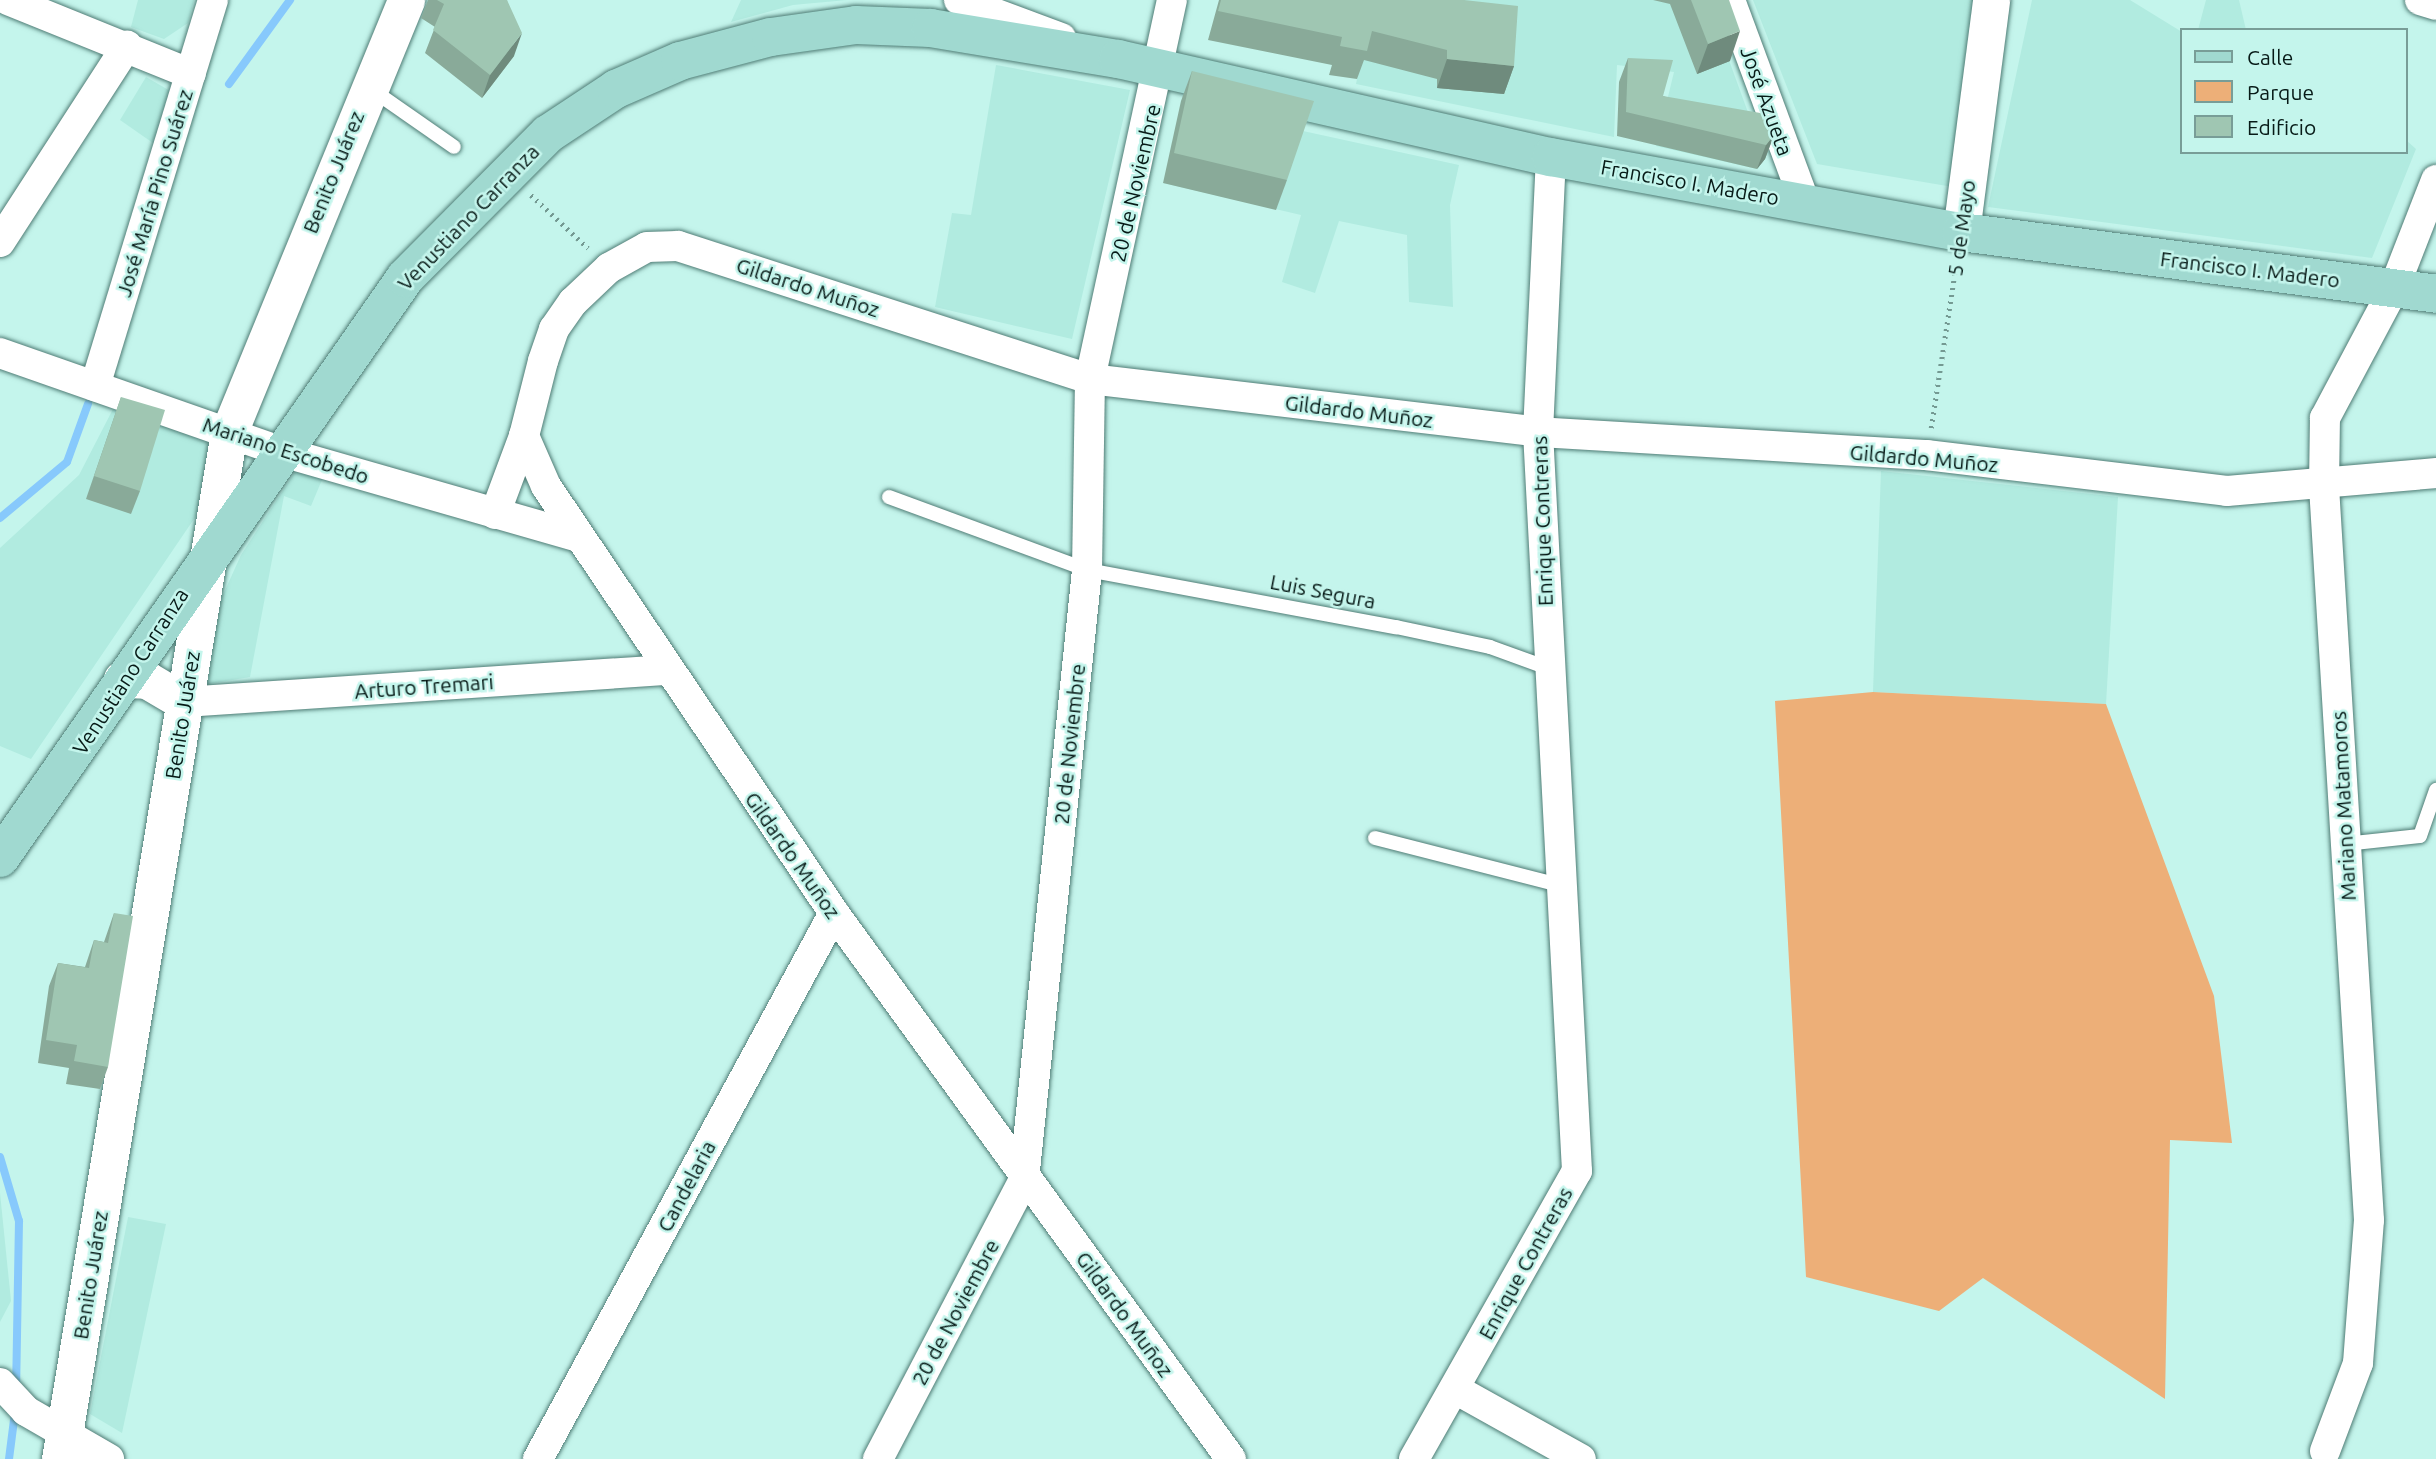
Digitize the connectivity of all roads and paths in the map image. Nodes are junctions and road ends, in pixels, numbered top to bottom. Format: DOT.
graph roads {
  1 [pos="8,0"];
  2 [pos="214,0"];
  3 [pos="406,0"];
  4 [pos="959,0"];
  5 [pos="1172,0"];
  6 [pos="1730,0"];
  7 [pos="1991,0"];
  8 [pos="2420,0"];
  9 [pos="2436,5"];
  10 [pos="127,46"];
  11 [pos="1118,59"];
  12 [pos="1161,70"];
  13 [pos="191,74"];
  14 [pos="368,87"];
  15 [pos="454,147"];
  16 [pos="1551,157"];
  17 [pos="508,173"];
  18 [pos="2436,180"];
  19 [pos="1805,203"];
  20 [pos="1961,232"];
  21 [pos="0,242"];
  22 [pos="609,268"];
  23 [pos="2394,288"];
  24 [pos="2436,294"];
  25 [pos="0,353"];
  26 [pos="1090,379"];
  27 [pos="95,386"];
  28 [pos="229,432"];
  29 [pos="1538,432"];
  30 [pos="524,436"];
  31 [pos="286,453"];
  32 [pos="1926,455"];
  33 [pos="2436,473"];
  34 [pos="2324,486"];
  35 [pos="889,497"];
  36 [pos="495,514"];
  37 [pos="576,536"];
  38 [pos="207,555"];
  39 [pos="1087,570"];
  40 [pos="1548,668"];
  41 [pos="664,670"];
  42 [pos="122,679"];
  43 [pos="184,702"];
  44 [pos="2436,790"];
  45 [pos="1375,838"];
  46 [pos="2345,844"];
  47 [pos="0,859"];
  48 [pos="1559,885"];
  49 [pos="834,913"];
  50 [pos="1024,1180"];
  51 [pos="0,1383"];
  52 [pos="1455,1389"];
  53 [pos="62,1447"];
  54 [pos="2325,1451"];
  55 [pos="109,1459"];
  56 [pos="538,1459"];
  57 [pos="878,1459"];
  58 [pos="1231,1459"];
  59 [pos="1414,1459"];
  60 [pos="1581,1459"];
  1 -- 10 [label="street"];
  2 -- 13 [label="street, José María Pino Suárez"];
  3 -- 14 [label="street, Benito Juárez"];
  4 -- 11 [label="street, Francisco I. Madero"];
  5 -- 12 [label="street, 20 de Noviembre"];
  6 -- 19 [label="street, José Azueta"];
  7 -- 20 [label="street, 5 de Mayo"];
  8 -- 9 [label="street"];
  10 -- 13 [label="street"];
  10 -- 21 [label="street"];
  11 -- 12 [label="main road, Francisco I. Madero"];
  11 -- 17 [label="main road, Venustiano Carranza"];
  12 -- 16 [label="main road, Francisco I. Madero"];
  12 -- 26 [label="street, 20 de Noviembre"];
  13 -- 27 [label="street, José María Pino Suárez"];
  14 -- 15 [label="lane"];
  14 -- 28 [label="street, Benito Juárez"];
  16 -- 19 [label="main road, Francisco I. Madero"];
  16 -- 29 [label="street, Enrique Contreras"];
  17 -- 22 [label="path"];
  17 -- 31 [label="main road, Venustiano Carranza"];
  18 -- 23 [label="street, Mariano Matamoros"];
  19 -- 20 [label="main road, Francisco I. Madero"];
  20 -- 23 [label="main road, Francisco I. Madero"];
  20 -- 32 [label="path, 5 de Mayo"];
  22 -- 26 [label="street, Gildardo Muñoz"];
  22 -- 30 [label="street, Gildardo Muñoz"];
  23 -- 24 [label="main road, Francisco I. Madero"];
  23 -- 34 [label="street, Mariano Matamoros"];
  25 -- 27 [label="street, Mariano Escobedo"];
  26 -- 29 [label="street, Gildardo Muñoz"];
  26 -- 39 [label="street, 20 de Noviembre"];
  27 -- 28 [label="street, Mariano Escobedo"];
  28 -- 31 [label="street, Mariano Escobedo"];
  28 -- 38 [label="street, Benito Juárez"];
  29 -- 32 [label="street, Gildardo Muñoz"];
  29 -- 40 [label="street, Enrique Contreras"];
  30 -- 36 [label="street"];
  30 -- 37 [label="street, Gildardo Muñoz"];
  31 -- 36 [label="street, Mariano Escobedo"];
  31 -- 38 [label="main road, Venustiano Carranza"];
  32 -- 34 [label="street, Gildardo Muñoz"];
  33 -- 34 [label="street, Gildardo Muñoz"];
  34 -- 46 [label="street, Mariano Matamoros"];
  35 -- 39 [label="lane, Luis Segura"];
  36 -- 37 [label="street, Mariano Escobedo"];
  37 -- 41 [label="street, Gildardo Muñoz"];
  38 -- 42 [label="main road, Venustiano Carranza"];
  38 -- 43 [label="street, Benito Juárez"];
  39 -- 40 [label="lane, Luis Segura"];
  39 -- 50 [label="street, 20 de Noviembre"];
  40 -- 48 [label="street, Enrique Contreras"];
  41 -- 43 [label="street, Arturo Tremari"];
  41 -- 49 [label="street, Gildardo Muñoz"];
  42 -- 43 [label="street"];
  42 -- 47 [label="main road, Venustiano Carranza"];
  43 -- 53 [label="street, Benito Juárez"];
  44 -- 46 [label="lane"];
  45 -- 48 [label="lane"];
  46 -- 54 [label="street, Mariano Matamoros"];
  48 -- 52 [label="street, Enrique Contreras"];
  49 -- 50 [label="street, Gildardo Muñoz"];
  49 -- 56 [label="street, Candelaria"];
  50 -- 57 [label="street, 20 de Noviembre"];
  50 -- 58 [label="street, Gildardo Muñoz"];
  51 -- 53 [label="street"];
  52 -- 59 [label="street, Enrique Contreras"];
  52 -- 60 [label="street"];
  53 -- 55 [label="street"];
}
